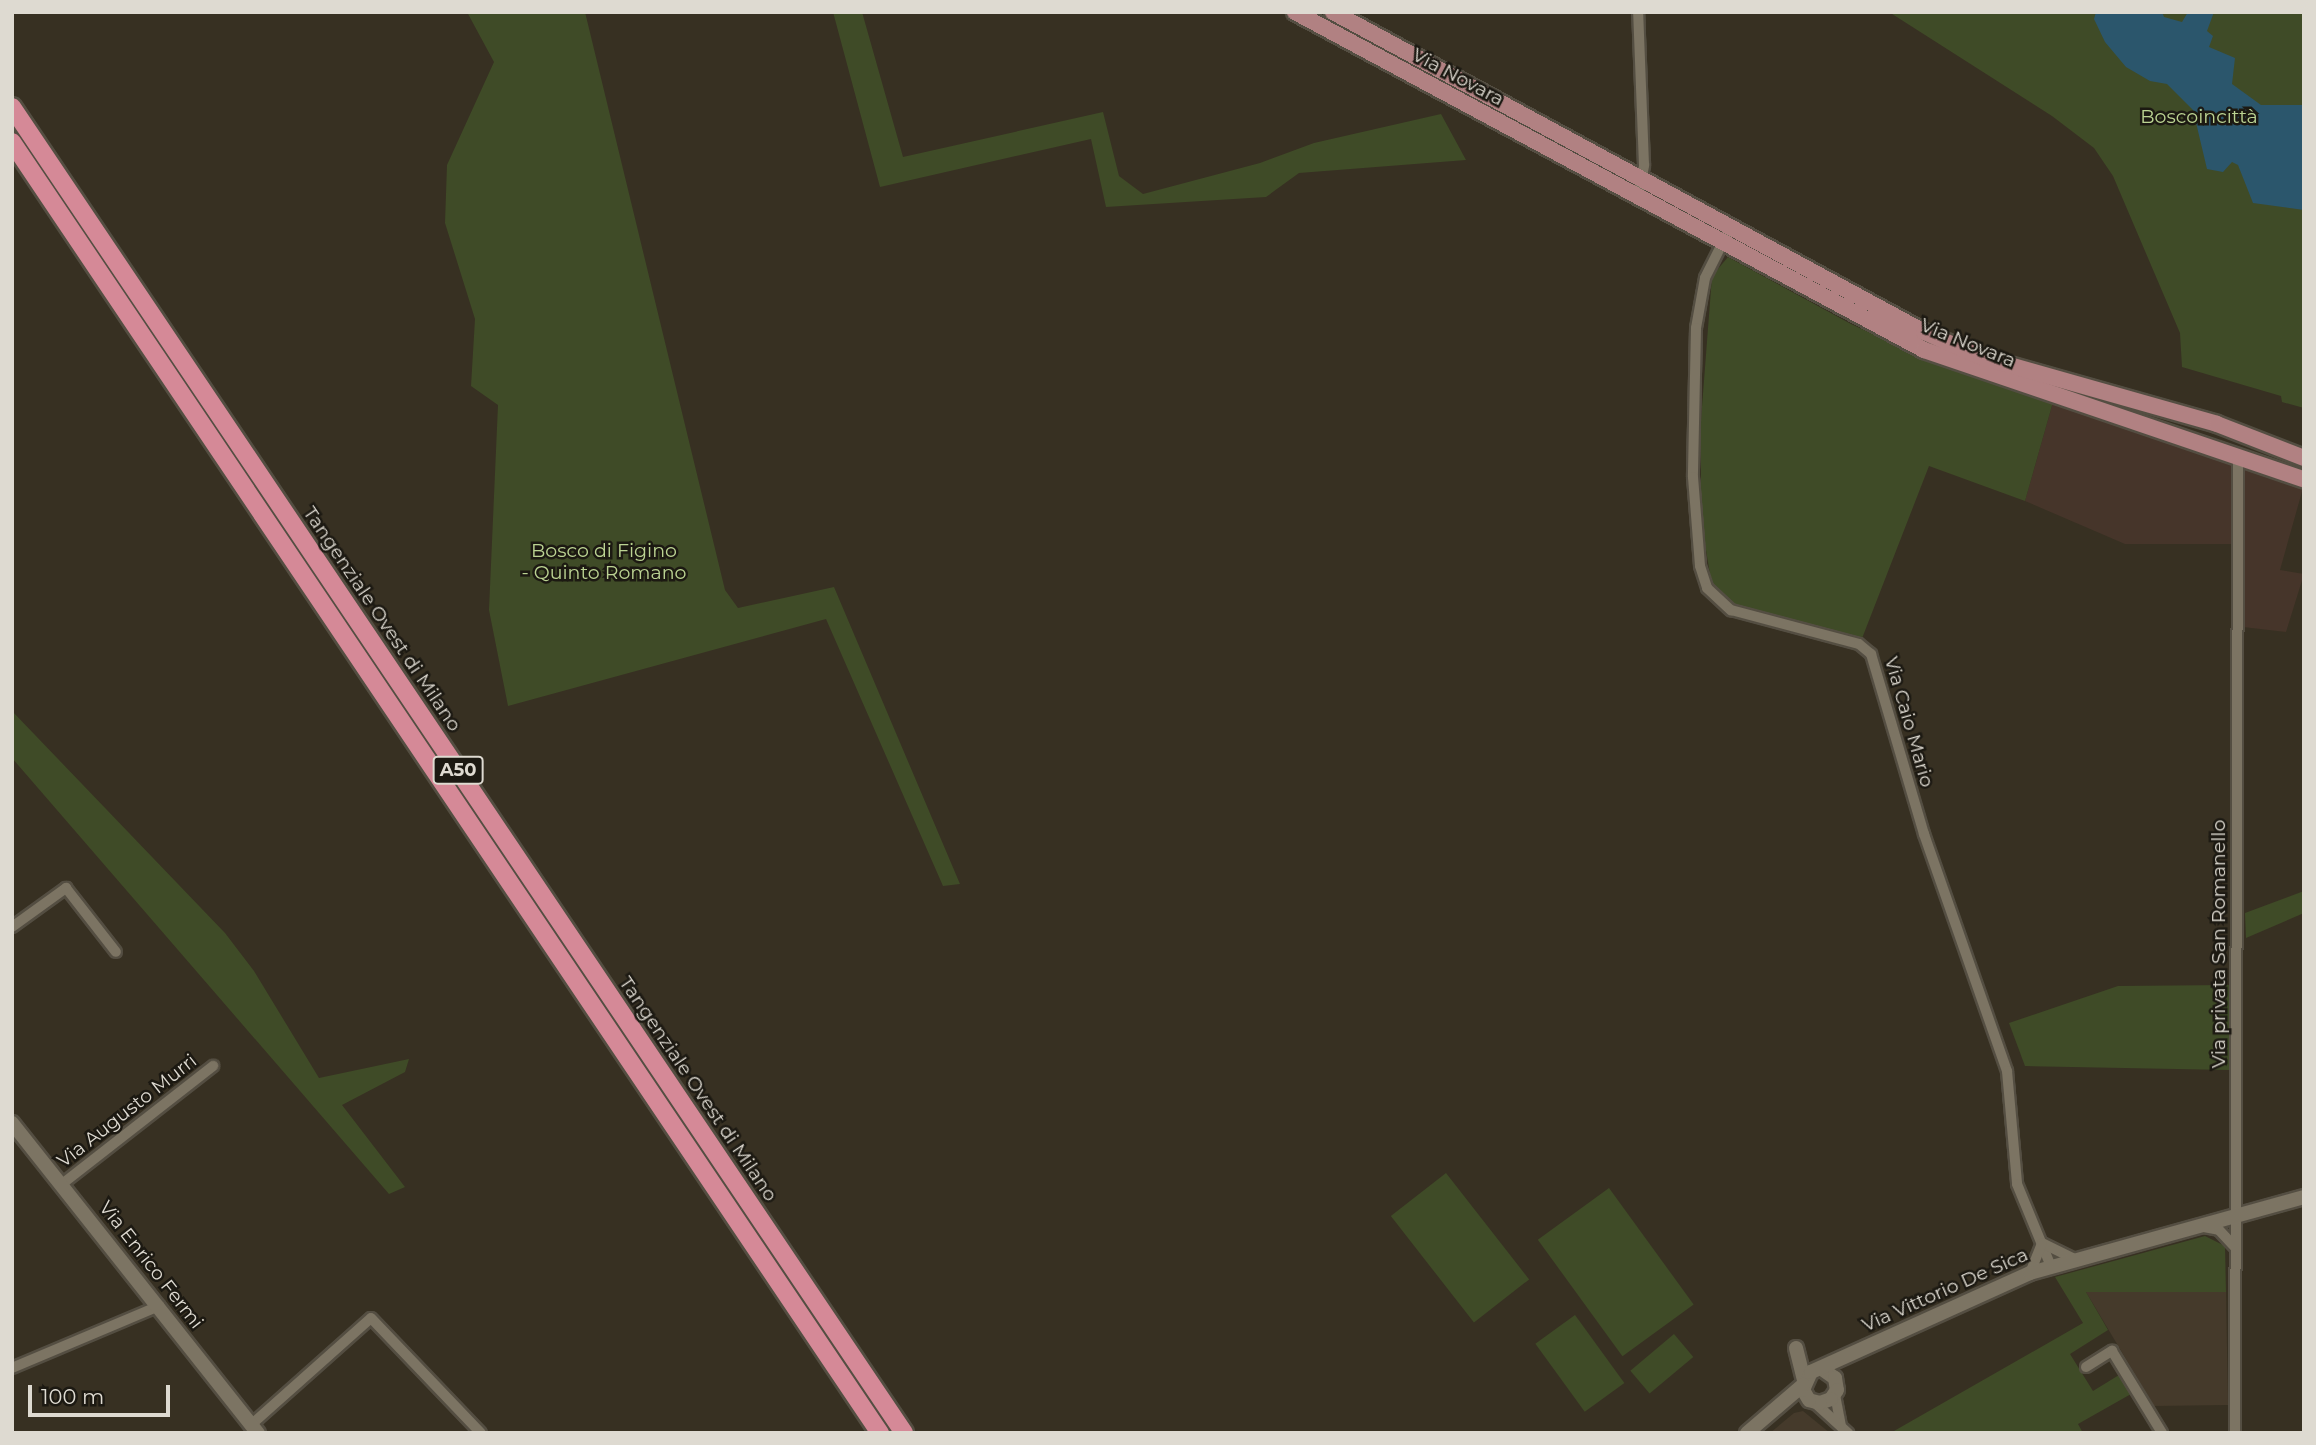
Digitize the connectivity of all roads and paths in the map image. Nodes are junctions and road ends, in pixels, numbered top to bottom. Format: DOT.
graph roads {
  1 [pos="1295,12"];
  2 [pos="1333,12"];
  3 [pos="1638,12"];
  4 [pos="12,107"];
  5 [pos="12,142"];
  6 [pos="1640,180"];
  7 [pos="1638,197"];
  8 [pos="1730,228"];
  9 [pos="1722,243"];
  10 [pos="2245,436"];
  11 [pos="2238,456"];
  12 [pos="2304,458"];
  13 [pos="2304,479"];
  14 [pos="12,927"];
  15 [pos="116,952"];
  16 [pos="213,1066"];
  17 [pos="12,1123"];
  18 [pos="62,1184"];
  19 [pos="2304,1197"];
  20 [pos="2235,1215"];
  21 [pos="2195,1225"];
  22 [pos="2042,1243"];
  23 [pos="2237,1248"];
  24 [pos="2073,1258"];
  25 [pos="2050,1265"];
  26 [pos="2030,1273"];
  27 [pos="159,1306"];
  28 [pos="1855,1351"];
  29 [pos="2086,1367"];
  30 [pos="12,1368"];
  31 [pos="1819,1369"];
  32 [pos="1835,1378"];
  33 [pos="1803,1382"];
  34 [pos="1835,1395"];
  35 [pos="1812,1401"];
  36 [pos="1785,1404"];
  37 [pos="255,1429"];
  38 [pos="1845,1430"];
  39 [pos="481,1433"];
  40 [pos="880,1433"];
  41 [pos="904,1433"];
  42 [pos="1747,1433"];
  43 [pos="2162,1433"];
  44 [pos="2235,1433"];
  1 -- 7 [label="main road, Via Novara"];
  2 -- 6 [label="main road, Via Novara"];
  3 -- 6 [label="street"];
  4 -- 41 [label="highway, Tangenziale Ovest di Milano / A50"];
  5 -- 40 [label="highway, A50"];
  6 -- 7 [label="street"];
  6 -- 8 [label="main road, Via Novara"];
  7 -- 9 [label="main road, Via Novara"];
  8 -- 9 [label="street, Via Caio Mario"];
  8 -- 10 [label="main road, Via Novara"];
  9 -- 11 [label="main road, Via Novara"];
  9 -- 22 [label="street, Via Caio Mario"];
  10 -- 11 [label="main road"];
  10 -- 12 [label="main road, Via Novara"];
  11 -- 13 [label="main road, Via Novara"];
  11 -- 20 [label="street, Via privata San Romanello"];
  14 -- 15 [label="street"];
  16 -- 18 [label="street, Via Augusto Murri"];
  17 -- 18 [label="street, Via Enrico Fermi"];
  18 -- 27 [label="street, Via Enrico Fermi"];
  19 -- 20 [label="street, Via Vittorio De Sica"];
  20 -- 21 [label="street, Via Vittorio De Sica"];
  20 -- 23 [label="street, Via privata San Romanello"];
  21 -- 23 [label="street"];
  21 -- 24 [label="street, Via Vittorio De Sica"];
  22 -- 24 [label="street"];
  22 -- 25 [label="street, Via Caio Mario"];
  22 -- 26 [label="street"];
  23 -- 44 [label="street, Via privata San Romanello"];
  24 -- 25 [label="street, Via Vittorio De Sica"];
  25 -- 26 [label="street, Via Vittorio De Sica"];
  26 -- 28 [label="street, Via Vittorio De Sica"];
  27 -- 30 [label="street"];
  27 -- 37 [label="street, Via Enrico Fermi"];
  28 -- 31 [label="street, Via Vittorio De Sica"];
  28 -- 32 [label="street, Via Vittorio De Sica"];
  29 -- 43 [label="street"];
  31 -- 32 [label="street"];
  31 -- 33 [label="street, Via Vittorio De Sica"];
  31 -- 33 [label="street"];
  32 -- 34 [label="street"];
  33 -- 35 [label="street"];
  33 -- 36 [label="street, Via Vittorio De Sica"];
  34 -- 35 [label="street, Via Vittorio De Sica"];
  34 -- 38 [label="street"];
  35 -- 36 [label="street, Via Vittorio De Sica"];
  35 -- 38 [label="street"];
  36 -- 42 [label="street, Via Vittorio De Sica"];
  37 -- 39 [label="street"];
}
